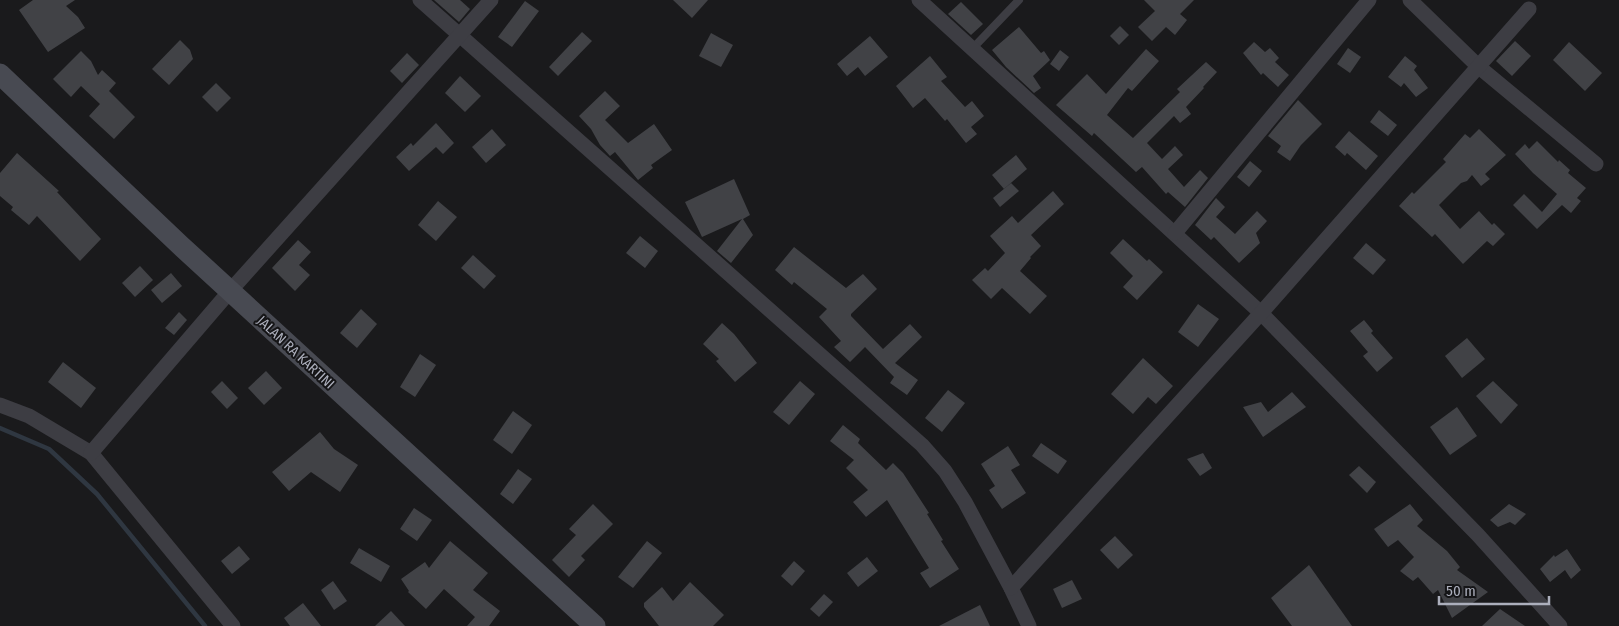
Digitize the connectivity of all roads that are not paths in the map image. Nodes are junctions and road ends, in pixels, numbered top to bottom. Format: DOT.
graph roads {
  1 [pos="420,0"];
  2 [pos="491,0"];
  3 [pos="919,0"];
  4 [pos="1019,0"];
  5 [pos="1369,0"];
  6 [pos="1410,0"];
  7 [pos="1529,9"];
  8 [pos="459,35"];
  9 [pos="973,48"];
  10 [pos="1479,67"];
  11 [pos="2,80"];
  12 [pos="1596,164"];
  13 [pos="1175,232"];
  14 [pos="230,291"];
  15 [pos="1261,313"];
  16 [pos="0,405"];
  17 [pos="91,453"];
  18 [pos="1011,588"];
  19 [pos="233,626"];
  20 [pos="595,626"];
  21 [pos="1029,626"];
  22 [pos="1560,626"];
  1 -- 8 [label="street"];
  2 -- 8 [label="street"];
  3 -- 9 [label="street"];
  4 -- 9 [label="lane"];
  5 -- 13 [label="street"];
  6 -- 10 [label="street"];
  7 -- 10 [label="street"];
  8 -- 14 [label="street"];
  8 -- 18 [label="street"];
  9 -- 13 [label="street"];
  10 -- 12 [label="street"];
  10 -- 15 [label="street"];
  11 -- 14 [label="main road, JALAN RA KARTINI"];
  13 -- 15 [label="street"];
  14 -- 17 [label="street"];
  14 -- 20 [label="main road, JALAN RA KARTINI"];
  15 -- 18 [label="street"];
  15 -- 22 [label="street"];
  16 -- 17 [label="street"];
  17 -- 19 [label="street"];
  18 -- 21 [label="street"];
}
